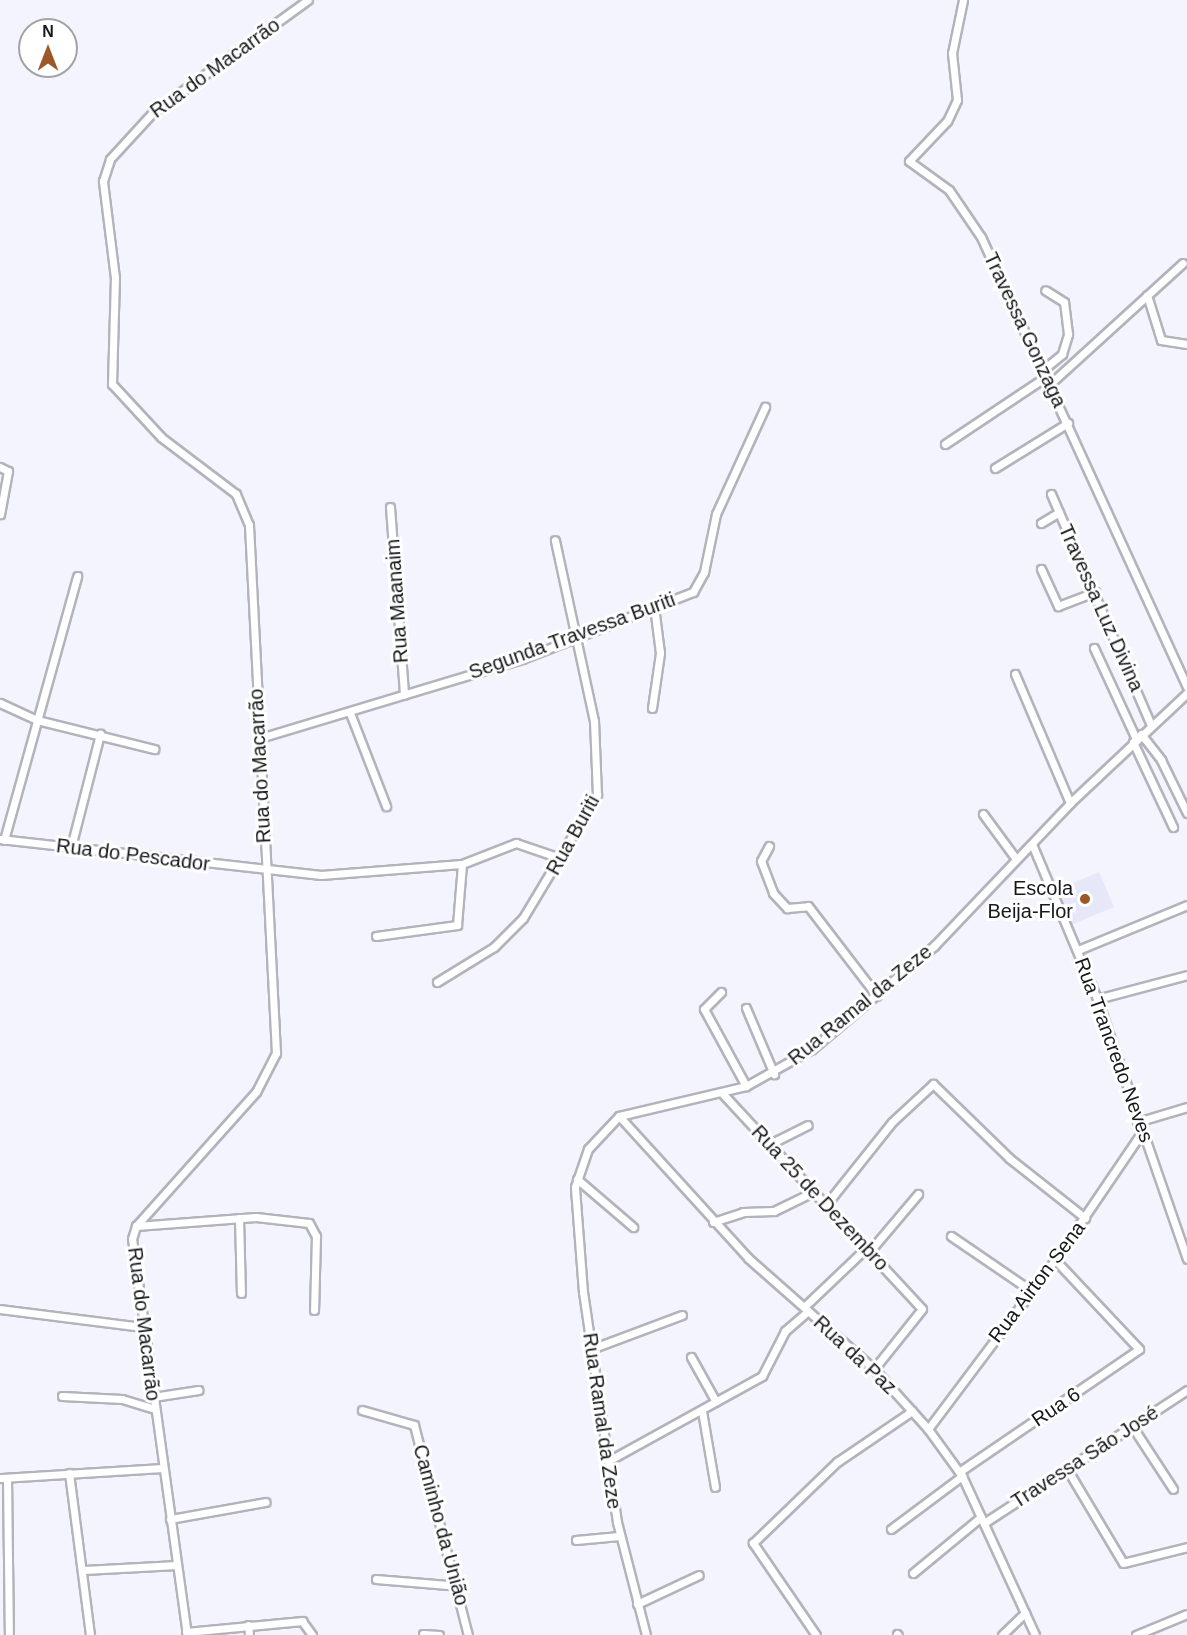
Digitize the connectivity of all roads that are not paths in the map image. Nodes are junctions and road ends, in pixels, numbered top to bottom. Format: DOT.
graph roads {
  1 [pos="308,0"];
  2 [pos="963,0"];
  3 [pos="1183,263"];
  4 [pos="1045,290"];
  5 [pos="1147,295"];
  6 [pos="1187,344"];
  7 [pos="1045,368"];
  8 [pos="1049,379"];
  9 [pos="765,407"];
  10 [pos="1068,423"];
  11 [pos="945,444"];
  12 [pos="0,467"];
  13 [pos="995,468"];
  14 [pos="1051,494"];
  15 [pos="390,507"];
  16 [pos="1059,512"];
  17 [pos="0,514"];
  18 [pos="1041,523"];
  19 [pos="555,540"];
  20 [pos="1041,569"];
  21 [pos="77,576"];
  22 [pos="1095,592"];
  23 [pos="654,606"];
  24 [pos="576,638"];
  25 [pos="1094,648"];
  26 [pos="1015,674"];
  27 [pos="1187,687"];
  28 [pos="1187,693"];
  29 [pos="404,694"];
  30 [pos="1178,702"];
  31 [pos="1187,702"];
  32 [pos="0,703"];
  33 [pos="652,708"];
  34 [pos="350,713"];
  35 [pos="37,720"];
  36 [pos="1151,724"];
  37 [pos="100,734"];
  38 [pos="260,738"];
  39 [pos="1137,739"];
  40 [pos="154,750"];
  41 [pos="1070,803"];
  42 [pos="386,806"];
  43 [pos="1187,813"];
  44 [pos="984,814"];
  45 [pos="1173,827"];
  46 [pos="2,839"];
  47 [pos="1032,844"];
  48 [pos="769,846"];
  49 [pos="71,847"];
  50 [pos="560,858"];
  51 [pos="1016,859"];
  52 [pos="462,864"];
  53 [pos="266,870"];
  54 [pos="1187,905"];
  55 [pos="376,936"];
  56 [pos="1078,950"];
  57 [pos="1187,975"];
  58 [pos="437,982"];
  59 [pos="721,992"];
  60 [pos="877,996"];
  61 [pos="1097,999"];
  62 [pos="746,1008"];
  63 [pos="774,1074"];
  64 [pos="746,1086"];
  65 [pos="722,1093"];
  66 [pos="1187,1107"];
  67 [pos="619,1116"];
  68 [pos="1137,1122"];
  69 [pos="808,1125"];
  70 [pos="1142,1132"];
  71 [pos="770,1144"];
  72 [pos="577,1179"];
  73 [pos="813,1192"];
  74 [pos="918,1194"];
  75 [pos="825,1206"];
  76 [pos="239,1218"];
  77 [pos="1085,1218"];
  78 [pos="713,1222"];
  79 [pos="136,1226"];
  80 [pos="633,1227"];
  81 [pos="951,1236"];
  82 [pos="868,1250"];
  83 [pos="1187,1259"];
  84 [pos="1055,1260"];
  85 [pos="1030,1290"];
  86 [pos="241,1293"];
  87 [pos="0,1309"];
  88 [pos="806,1309"];
  89 [pos="314,1310"];
  90 [pos="682,1315"];
  91 [pos="143,1327"];
  92 [pos="591,1349"];
  93 [pos="691,1357"];
  94 [pos="874,1369"];
  95 [pos="198,1390"];
  96 [pos="1187,1390"];
  97 [pos="62,1396"];
  98 [pos="153,1397"];
  99 [pos="717,1402"];
  100 [pos="155,1409"];
  101 [pos="362,1410"];
  102 [pos="702,1411"];
  103 [pos="912,1412"];
  104 [pos="1132,1426"];
  105 [pos="928,1430"];
  106 [pos="608,1461"];
  107 [pos="163,1468"];
  108 [pos="1066,1469"];
  109 [pos="69,1473"];
  110 [pos="961,1474"];
  111 [pos="3,1478"];
  112 [pos="715,1486"];
  113 [pos="1173,1490"];
  114 [pos="265,1502"];
  115 [pos="170,1519"];
  116 [pos="983,1520"];
  117 [pos="891,1529"];
  118 [pos="619,1536"];
  119 [pos="576,1540"];
  120 [pos="1187,1547"];
  121 [pos="177,1565"];
  122 [pos="84,1570"];
  123 [pos="913,1573"];
  124 [pos="699,1575"];
  125 [pos="376,1579"];
  126 [pos="460,1586"];
  127 [pos="637,1604"];
  128 [pos="1025,1612"];
  129 [pos="1187,1614"];
  130 [pos="248,1625"];
  131 [pos="187,1634"];
  132 [pos="423,1634"];
  133 [pos="9,1635"];
  134 [pos="90,1635"];
  135 [pos="249,1635"];
  136 [pos="312,1635"];
  137 [pos="439,1635"];
  138 [pos="468,1635"];
  139 [pos="646,1635"];
  140 [pos="816,1635"];
  141 [pos="1002,1635"];
  142 [pos="1035,1635"];
  143 [pos="1136,1635"];
  1 -- 38 [label="street, Rua do Macarrão"];
  2 -- 7 [label="street, Travessa Gonzaga"];
  3 -- 5 [label="street"];
  4 -- 7 [label="street"];
  5 -- 6 [label="street"];
  5 -- 8 [label="street"];
  7 -- 8 [label="street, Travessa Gonzaga"];
  8 -- 10 [label="street, Travessa Gonzaga"];
  8 -- 11 [label="street"];
  9 -- 23 [label="street, Segunda Travessa Buriti"];
  10 -- 13 [label="street"];
  10 -- 27 [label="street, Travessa Gonzaga"];
  12 -- 17 [label="street"];
  14 -- 16 [label="street"];
  15 -- 29 [label="street, Rua Maanaim"];
  16 -- 18 [label="street, Travessa Luz Divina"];
  16 -- 22 [label="street, Travessa Luz Divina"];
  19 -- 24 [label="street, Rua Buriti"];
  20 -- 22 [label="street"];
  21 -- 35 [label="street"];
  22 -- 36 [label="street, Travessa Luz Divina"];
  23 -- 24 [label="street, Segunda Travessa Buriti"];
  23 -- 33 [label="street"];
  24 -- 29 [label="street, Segunda Travessa Buriti"];
  24 -- 50 [label="street, Rua Buriti"];
  25 -- 39 [label="street"];
  26 -- 41 [label="street"];
  28 -- 30 [label="street, Rua Ramal da Zeze"];
  29 -- 34 [label="street, Segunda Travessa Buriti"];
  30 -- 31 [label="street"];
  30 -- 36 [label="street, Rua Ramal da Zeze"];
  32 -- 35 [label="street"];
  34 -- 38 [label="street, Segunda Travessa Buriti"];
  34 -- 42 [label="street"];
  35 -- 37 [label="street"];
  35 -- 46 [label="street"];
  36 -- 39 [label="street, Rua Ramal da Zeze"];
  37 -- 40 [label="street"];
  37 -- 49 [label="street"];
  38 -- 53 [label="street, Rua do Macarrão"];
  39 -- 41 [label="street, Rua Ramal da Zeze"];
  39 -- 43 [label="street"];
  39 -- 45 [label="street"];
  41 -- 47 [label="street, Rua Ramal da Zeze"];
  44 -- 51 [label="street"];
  46 -- 49 [label="street, Rua do Pescador"];
  47 -- 51 [label="street, Rua Ramal da Zeze"];
  47 -- 56 [label="street, Rua Trancredo Neves"];
  48 -- 60 [label="street"];
  49 -- 53 [label="street, Rua do Pescador"];
  50 -- 52 [label="street, Rua do Pescador"];
  50 -- 58 [label="street, Rua Buriti"];
  51 -- 60 [label="street, Rua Ramal da Zeze"];
  52 -- 53 [label="street, Rua do Pescador"];
  52 -- 55 [label="street"];
  53 -- 79 [label="street, Rua do Macarrão"];
  54 -- 56 [label="street"];
  56 -- 61 [label="street, Rua Trancredo Neves"];
  57 -- 61 [label="street"];
  59 -- 64 [label="street"];
  60 -- 63 [label="street, Rua Ramal da Zeze"];
  61 -- 68 [label="street, Rua Trancredo Neves"];
  62 -- 63 [label="street"];
  63 -- 64 [label="street, Rua Ramal da Zeze"];
  64 -- 65 [label="street, Rua Ramal da Zeze"];
  65 -- 67 [label="street, Rua Ramal da Zeze"];
  65 -- 71 [label="street, Rua 25 de Dezembro"];
  66 -- 68 [label="street"];
  67 -- 72 [label="street, Rua Ramal da Zeze"];
  67 -- 78 [label="street, Rua da Paz"];
  68 -- 70 [label="street, Rua Trancredo Neves"];
  69 -- 71 [label="street"];
  70 -- 77 [label="street, Rua Airton Sena"];
  70 -- 83 [label="street, Rua Trancredo Neves"];
  71 -- 73 [label="street, Rua 25 de Dezembro"];
  72 -- 80 [label="street"];
  72 -- 92 [label="street, Rua Ramal da Zeze"];
  73 -- 75 [label="street, Rua 25 de Dezembro"];
  73 -- 78 [label="street"];
  74 -- 82 [label="street"];
  75 -- 77 [label="street"];
  75 -- 82 [label="street, Rua 25 de Dezembro"];
  76 -- 79 [label="street"];
  76 -- 86 [label="street"];
  76 -- 89 [label="street"];
  77 -- 84 [label="street, Rua Airton Sena"];
  78 -- 88 [label="street, Rua da Paz"];
  79 -- 91 [label="street, Rua do Macarrão"];
  81 -- 85 [label="street"];
  82 -- 88 [label="street"];
  82 -- 94 [label="street, Rua 25 de Dezembro"];
  84 -- 85 [label="street, Rua Airton Sena"];
  84 -- 110 [label="street, Rua 6"];
  85 -- 105 [label="street, Rua Airton Sena"];
  87 -- 91 [label="street"];
  88 -- 94 [label="street, Rua da Paz"];
  88 -- 99 [label="street"];
  90 -- 92 [label="street"];
  91 -- 98 [label="street, Rua do Macarrão"];
  92 -- 106 [label="street, Rua Ramal da Zeze"];
  93 -- 99 [label="street"];
  94 -- 103 [label="street, Rua da Paz"];
  95 -- 98 [label="street"];
  96 -- 104 [label="street, Travessa São José"];
  97 -- 100 [label="street"];
  98 -- 100 [label="street, Rua do Macarrão"];
  99 -- 102 [label="street"];
  100 -- 107 [label="street, Rua do Macarrão"];
  101 -- 126 [label="street, Caminho da União"];
  102 -- 106 [label="street"];
  102 -- 112 [label="street"];
  103 -- 105 [label="street, Rua da Paz"];
  103 -- 140 [label="street"];
  104 -- 108 [label="street, Travessa São José"];
  104 -- 113 [label="street"];
  105 -- 110 [label="street, Rua da Paz"];
  106 -- 118 [label="street, Rua Ramal da Zeze"];
  107 -- 109 [label="street"];
  107 -- 115 [label="street, Rua do Macarrão"];
  108 -- 116 [label="street, Travessa São José"];
  108 -- 120 [label="street"];
  109 -- 111 [label="street"];
  109 -- 122 [label="street"];
  110 -- 116 [label="street, Rua da Paz"];
  110 -- 117 [label="street"];
  111 -- 133 [label="street"];
  114 -- 115 [label="street"];
  115 -- 121 [label="street, Rua do Macarrão"];
  116 -- 123 [label="street, Travessa São José"];
  116 -- 128 [label="street, Rua da Paz"];
  118 -- 119 [label="street"];
  118 -- 127 [label="street, Rua Ramal da Zeze"];
  121 -- 122 [label="street"];
  121 -- 131 [label="street, Rua do Macarrão"];
  122 -- 134 [label="street"];
  124 -- 127 [label="street"];
  125 -- 126 [label="street"];
  126 -- 138 [label="street, Caminho da União"];
  127 -- 139 [label="street, Rua Ramal da Zeze"];
  128 -- 141 [label="street"];
  128 -- 142 [label="street, Rua da Paz"];
  129 -- 143 [label="street"];
  130 -- 131 [label="street"];
  130 -- 135 [label="street"];
  130 -- 136 [label="street"];
  132 -- 137 [label="street"];
}
